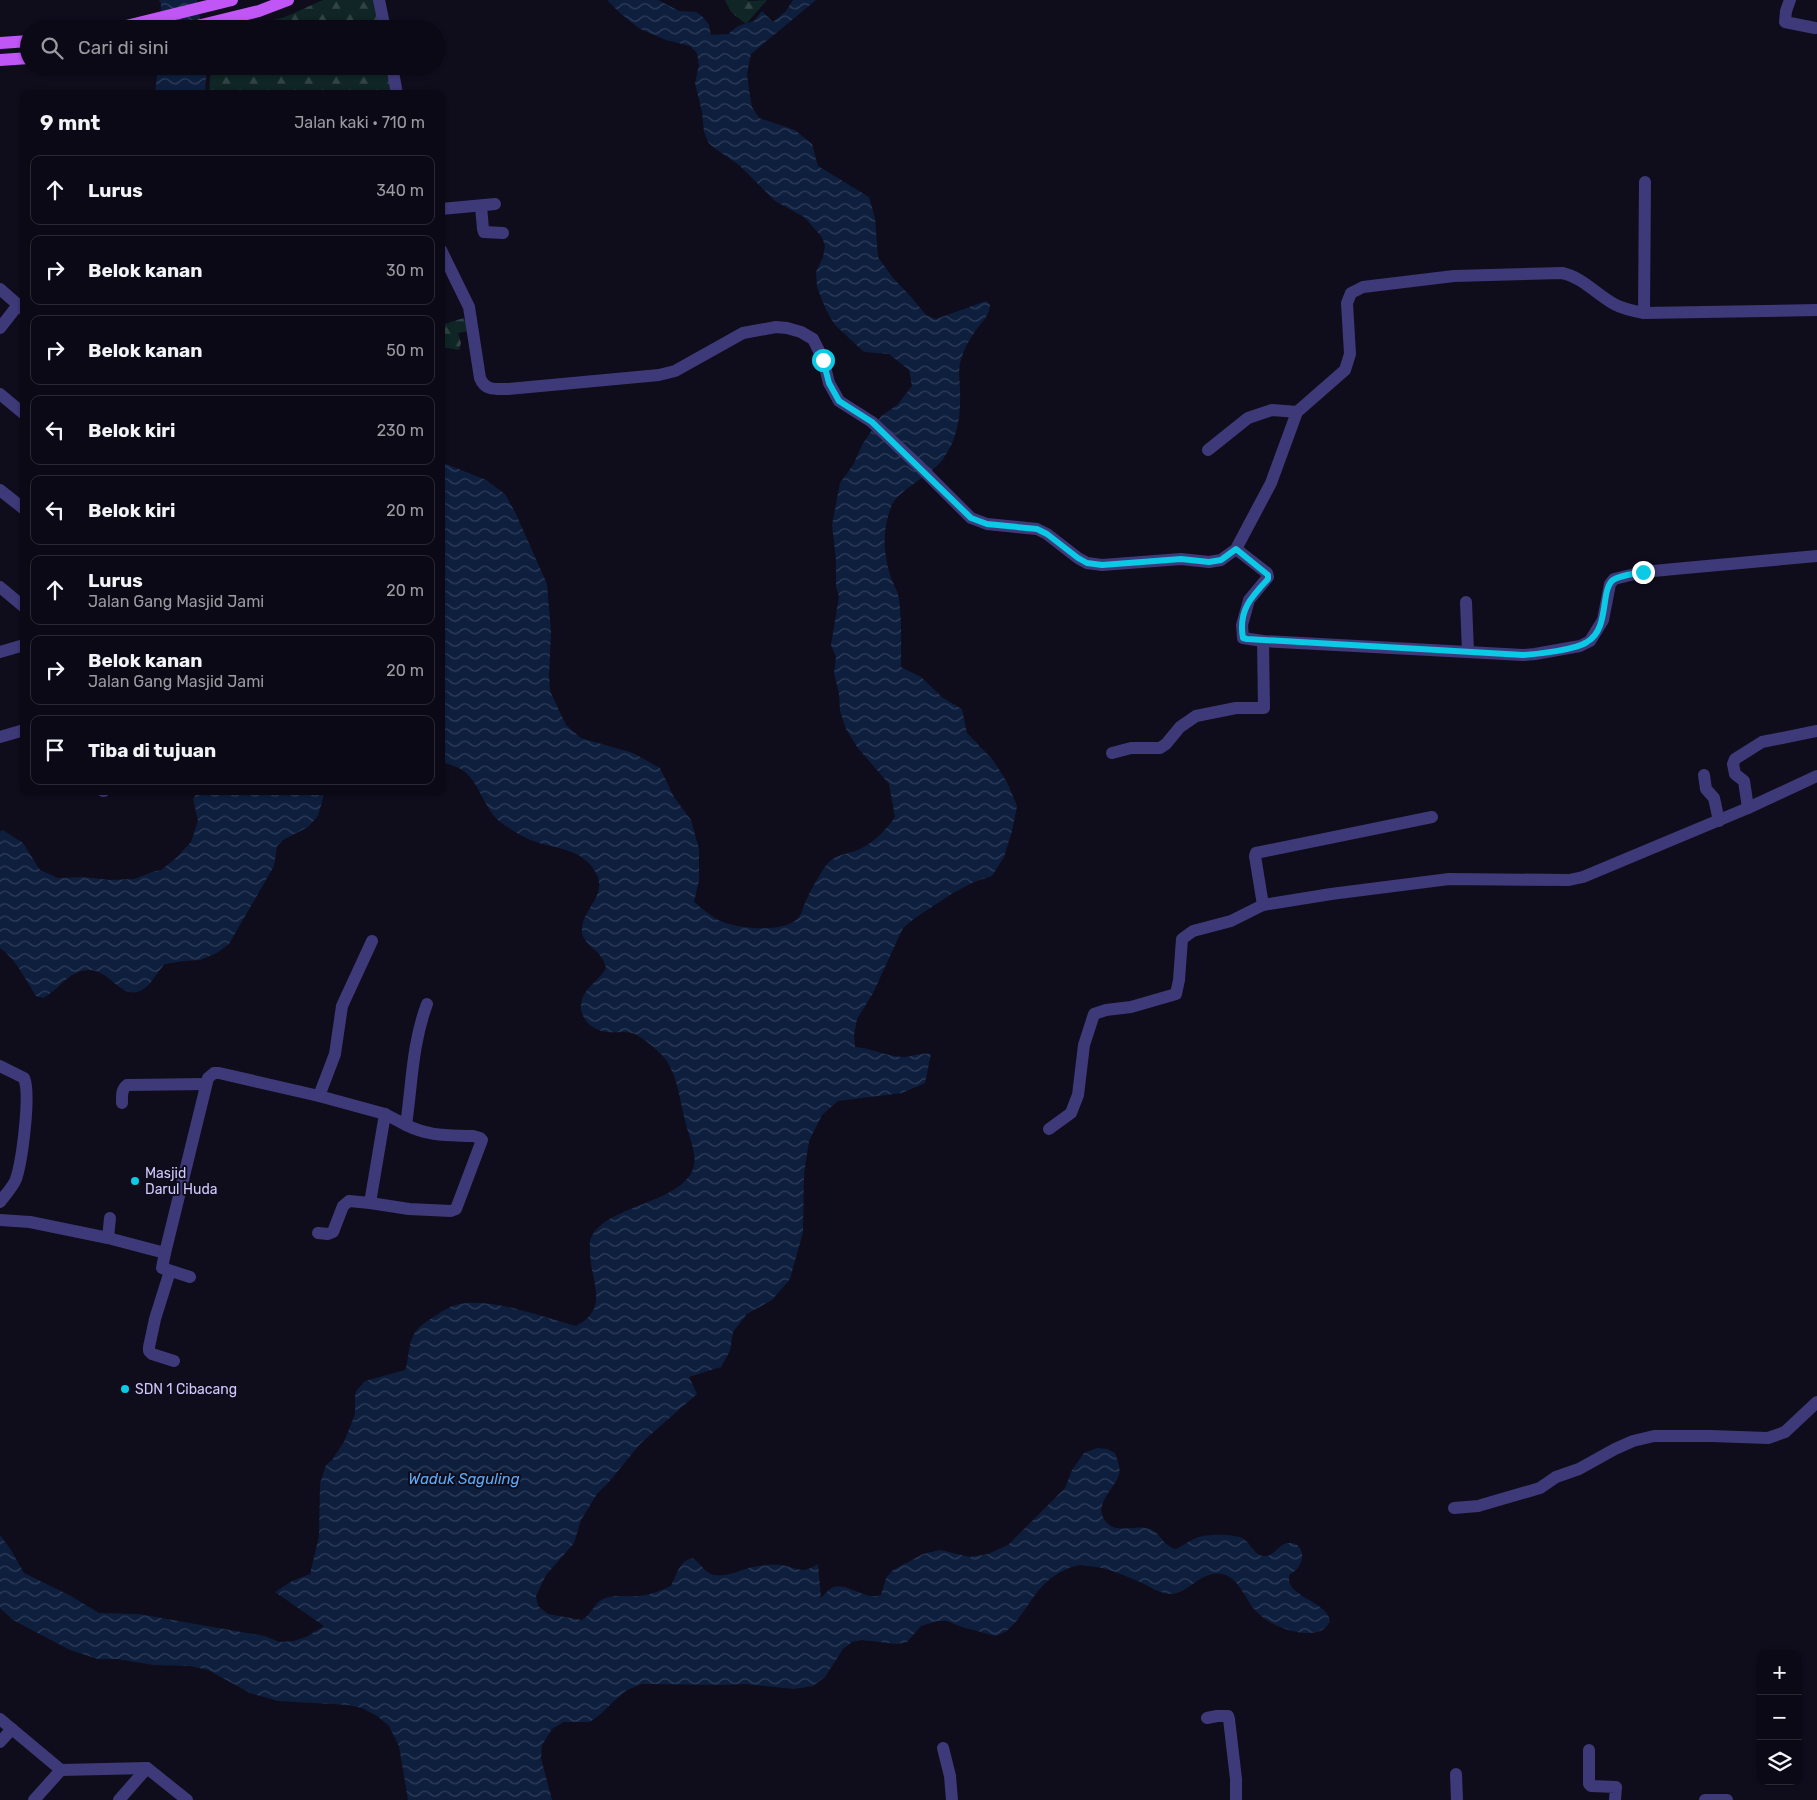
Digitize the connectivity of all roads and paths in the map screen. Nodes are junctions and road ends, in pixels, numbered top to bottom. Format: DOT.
graph roads {
  1 [pos="288,0"];
  2 [pos="379,0"];
  3 [pos="1790,0"];
  4 [pos="231,1"];
  5 [pos="152,20"];
  6 [pos="224,20"];
  7 [pos="383,20"];
  8 [pos="1815,28"];
  9 [pos="20,42"];
  10 [pos="0,43"];
  11 [pos="20,59"];
  12 [pos="0,60"];
  13 [pos="394,75"];
  14 [pos="396,90"];
  15 [pos="1646,182"];
  16 [pos="495,204"];
  17 [pos="481,206"];
  18 [pos="445,209"];
  19 [pos="503,234"];
  20 [pos="445,258"];
  21 [pos="0,289"];
  22 [pos="20,306"];
  23 [pos="20,308"];
  24 [pos="1817,310"];
  25 [pos="1644,314"];
  26 [pos="0,328"];
  27 [pos="0,394"];
  28 [pos="20,411"];
  29 [pos="1297,412"];
  30 [pos="1208,450"];
  31 [pos="0,490"];
  32 [pos="20,507"];
  33 [pos="1236,549"];
  34 [pos="1817,556"];
  35 [pos="0,587"];
  36 [pos="1466,602"];
  37 [pos="20,604"];
  38 [pos="1262,641"];
  39 [pos="20,646"];
  40 [pos="0,652"];
  41 [pos="1468,652"];
  42 [pos="20,731"];
  43 [pos="1817,731"];
  44 [pos="0,737"];
  45 [pos="1112,753"];
  46 [pos="1704,775"];
  47 [pos="1817,776"];
  48 [pos="1748,808"];
  49 [pos="1432,817"];
  50 [pos="1719,821"];
  51 [pos="1263,905"];
  52 [pos="372,941"];
  53 [pos="427,1004"];
  54 [pos="0,1066"];
  55 [pos="206,1084"];
  56 [pos="319,1096"];
  57 [pos="122,1104"];
  58 [pos="385,1114"];
  59 [pos="406,1125"];
  60 [pos="1048,1129"];
  61 [pos="0,1202"];
  62 [pos="370,1203"];
  63 [pos="110,1218"];
  64 [pos="0,1220"];
  65 [pos="318,1233"];
  66 [pos="108,1238"];
  67 [pos="165,1253"];
  68 [pos="170,1271"];
  69 [pos="190,1277"];
  70 [pos="174,1361"];
  71 [pos="1817,1402"];
  72 [pos="1454,1508"];
  73 [pos="1207,1718"];
  74 [pos="0,1719"];
  75 [pos="12,1729"];
  76 [pos="0,1742"];
  77 [pos="943,1748"];
  78 [pos="1589,1750"];
  79 [pos="147,1768"];
  80 [pos="60,1770"];
  81 [pos="1456,1774"];
  82 [pos="34,1800"];
  83 [pos="119,1800"];
  84 [pos="187,1800"];
  85 [pos="952,1800"];
  86 [pos="1236,1800"];
  87 [pos="1457,1800"];
  88 [pos="1615,1800"];
  89 [pos="1705,1800"];
  90 [pos="1727,1800"];
  1 -- 6 [label="main road"];
  2 -- 7 [label="street"];
  3 -- 8 [label="street"];
  4 -- 5 [label="main road"];
  9 -- 10 [label="main road"];
  11 -- 12 [label="main road"];
  13 -- 14 [label="street"];
  15 -- 25 [label="street"];
  16 -- 17 [label="street"];
  17 -- 18 [label="street"];
  17 -- 19 [label="street"];
  20 -- 33 [label="street"];
  21 -- 22 [label="street"];
  23 -- 26 [label="street"];
  24 -- 25 [label="street"];
  25 -- 29 [label="street"];
  27 -- 28 [label="street"];
  29 -- 30 [label="street"];
  29 -- 33 [label="street"];
  31 -- 32 [label="street"];
  33 -- 38 [label="street"];
  34 -- 41 [label="street"];
  35 -- 37 [label="street"];
  36 -- 41 [label="street"];
  38 -- 41 [label="street"];
  38 -- 45 [label="street"];
  39 -- 40 [label="street"];
  42 -- 44 [label="street"];
  43 -- 48 [label="street"];
  46 -- 50 [label="street"];
  47 -- 48 [label="street"];
  48 -- 50 [label="street"];
  49 -- 51 [label="street"];
  50 -- 51 [label="street"];
  51 -- 60 [label="street"];
  52 -- 56 [label="street"];
  53 -- 59 [label="street"];
  54 -- 61 [label="street"];
  55 -- 56 [label="street"];
  55 -- 57 [label="street"];
  55 -- 67 [label="street"];
  56 -- 58 [label="street"];
  58 -- 59 [label="street"];
  58 -- 62 [label="street"];
  59 -- 62 [label="street"];
  62 -- 65 [label="street"];
  63 -- 66 [label="street"];
  64 -- 66 [label="street"];
  66 -- 67 [label="street"];
  67 -- 68 [label="street"];
  68 -- 69 [label="street"];
  68 -- 70 [label="street"];
  71 -- 72 [label="street"];
  73 -- 86 [label="street"];
  74 -- 75 [label="street"];
  75 -- 76 [label="street"];
  75 -- 80 [label="street"];
  77 -- 85 [label="street"];
  78 -- 88 [label="street"];
  79 -- 80 [label="street"];
  79 -- 83 [label="street"];
  79 -- 84 [label="street"];
  80 -- 82 [label="street"];
  81 -- 87 [label="street"];
  89 -- 90 [label="street"];
}
